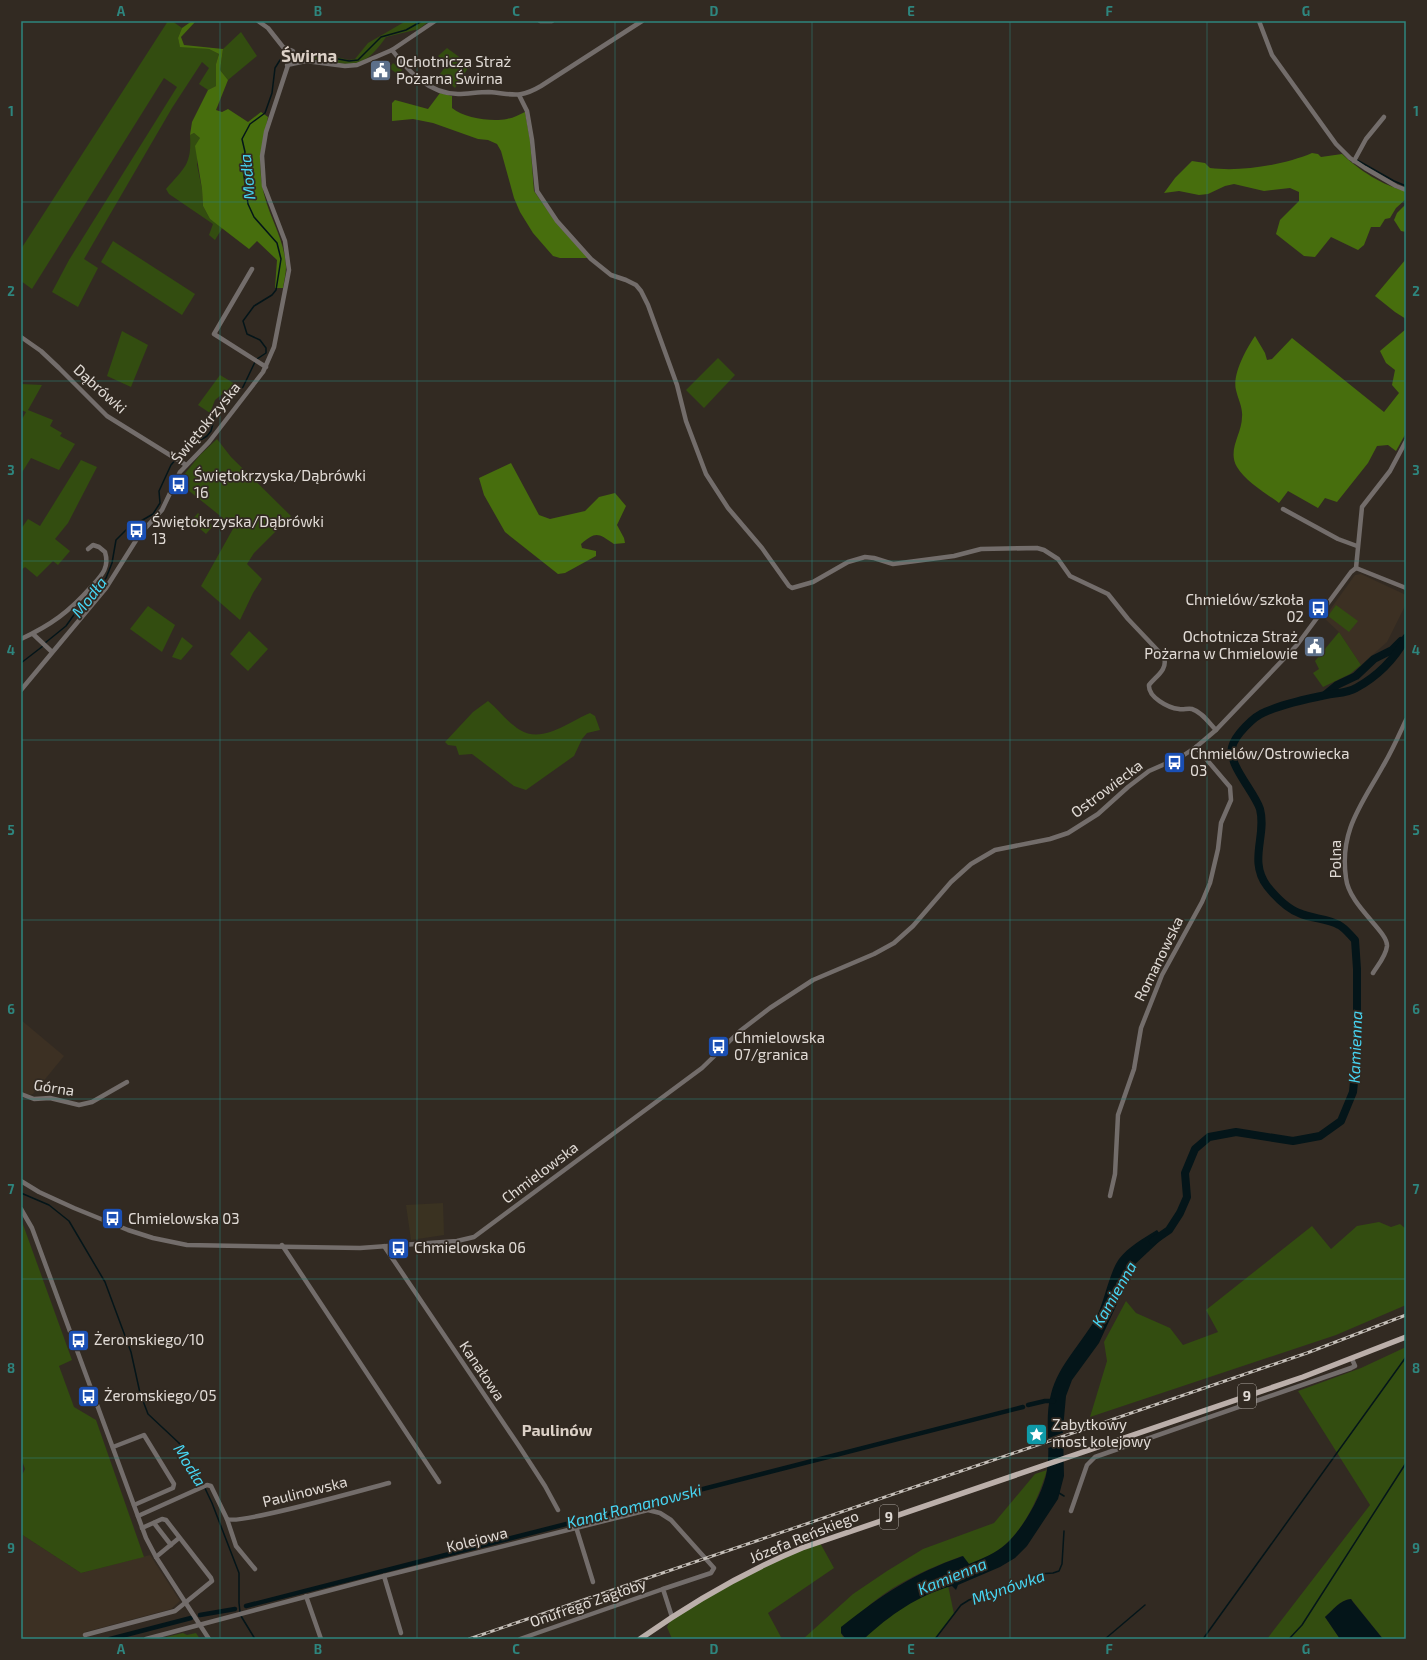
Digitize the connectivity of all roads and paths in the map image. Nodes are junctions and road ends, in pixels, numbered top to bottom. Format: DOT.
graph roads {
  1 [pos="258,21"];
  2 [pos="435,21"];
  3 [pos="540,21"];
  4 [pos="552,21"];
  5 [pos="642,21"];
  6 [pos="1259,21"];
  7 [pos="392,50"];
  8 [pos="288,64"];
  9 [pos="519,96"];
  10 [pos="1384,117"];
  11 [pos="1354,161"];
  12 [pos="1406,190"];
  13 [pos="252,269"];
  14 [pos="21,338"];
  15 [pos="266,367"];
  16 [pos="1406,441"];
  17 [pos="186,465"];
  18 [pos="1283,509"];
  19 [pos="1357,546"];
  20 [pos="88,549"];
  21 [pos="1356,568"];
  22 [pos="1404,587"];
  23 [pos="33,634"];
  24 [pos="21,639"];
  25 [pos="51,651"];
  26 [pos="21,690"];
  27 [pos="1406,720"];
  28 [pos="1216,730"];
  29 [pos="1196,747"];
  30 [pos="1373,973"];
  31 [pos="770,1008"];
  32 [pos="127,1082"];
  33 [pos="21,1094"];
  34 [pos="21,1181"];
  35 [pos="1110,1196"];
  36 [pos="21,1209"];
  37 [pos="282,1245"];
  38 [pos="384,1246"];
  39 [pos="1406,1337"];
  40 [pos="1352,1359"];
  41 [pos="113,1447"];
  42 [pos="439,1482"];
  43 [pos="389,1483"];
  44 [pos="134,1506"];
  45 [pos="558,1510"];
  46 [pos="1071,1511"];
  47 [pos="138,1516"];
  48 [pos="227,1519"];
  49 [pos="154,1523"];
  50 [pos="576,1527"];
  51 [pos="142,1528"];
  52 [pos="179,1538"];
  53 [pos="171,1545"];
  54 [pos="156,1557"];
  55 [pos="255,1569"];
  56 [pos="713,1570"];
  57 [pos="384,1576"];
  58 [pos="593,1582"];
  59 [pos="663,1589"];
  60 [pos="306,1596"];
  61 [pos="186,1602"];
  62 [pos="672,1617"];
  63 [pos="200,1625"];
  64 [pos="401,1633"];
  65 [pos="85,1635"];
  66 [pos="146,1639"];
  67 [pos="209,1639"];
  68 [pos="321,1639"];
  69 [pos="520,1639"];
  70 [pos="640,1639"];
  1 -- 8 [label="street, Świętokrzyska"];
  2 -- 7 [label="street"];
  3 -- 4 [label="street"];
  5 -- 9 [label="street"];
  6 -- 11 [label="street"];
  7 -- 8 [label="street"];
  7 -- 9 [label="street"];
  8 -- 15 [label="street, Świętokrzyska"];
  9 -- 28 [label="street"];
  10 -- 11 [label="street"];
  11 -- 12 [label="street"];
  13 -- 15 [label="street"];
  14 -- 17 [label="street, Dąbrówki"];
  15 -- 17 [label="street, Świętokrzyska"];
  16 -- 19 [label="street"];
  17 -- 25 [label="street, Świętokrzyska"];
  18 -- 19 [label="street"];
  19 -- 21 [label="street"];
  20 -- 23 [label="street"];
  21 -- 22 [label="street"];
  21 -- 28 [label="street, Ostrowiecka"];
  23 -- 24 [label="street"];
  23 -- 25 [label="street"];
  25 -- 26 [label="street, Świętokrzyska"];
  27 -- 30 [label="street, Polna"];
  28 -- 29 [label="street, Ostrowiecka"];
  29 -- 31 [label="street, Ostrowiecka"];
  29 -- 35 [label="street, Romanowska"];
  31 -- 38 [label="street, Chmielowska"];
  32 -- 33 [label="street, Górna"];
  34 -- 37 [label="street, Chmielowska"];
  36 -- 41 [label="street"];
  37 -- 38 [label="street, Chmielowska"];
  37 -- 42 [label="street"];
  38 -- 45 [label="street, Kanałowa"];
  39 -- 40 [label="main road, 9"];
  40 -- 46 [label="street"];
  40 -- 62 [label="main road, Józefa Reńskiego / 9"];
  41 -- 44 [label="street"];
  41 -- 44 [label="street"];
  43 -- 48 [label="street, Paulinowska"];
  44 -- 47 [label="street"];
  47 -- 48 [label="street"];
  47 -- 51 [label="street"];
  48 -- 55 [label="street"];
  49 -- 51 [label="street"];
  49 -- 52 [label="street"];
  49 -- 53 [label="street"];
  50 -- 56 [label="street, Kolejowa"];
  50 -- 57 [label="street, Kolejowa"];
  50 -- 58 [label="street"];
  51 -- 54 [label="street"];
  52 -- 53 [label="street"];
  52 -- 61 [label="street"];
  53 -- 54 [label="street"];
  54 -- 61 [label="street"];
  56 -- 59 [label="street, Onufrego Zagłoby"];
  57 -- 60 [label="street, Kolejowa"];
  57 -- 64 [label="street"];
  59 -- 62 [label="street"];
  59 -- 69 [label="street, Onufrego Zagłoby"];
  60 -- 63 [label="street, Kolejowa"];
  60 -- 68 [label="street"];
  61 -- 63 [label="street"];
  61 -- 65 [label="street"];
  62 -- 70 [label="main road, Józefa Reńskiego / 9"];
  63 -- 66 [label="street, Kolejowa"];
  63 -- 67 [label="street"];
}
